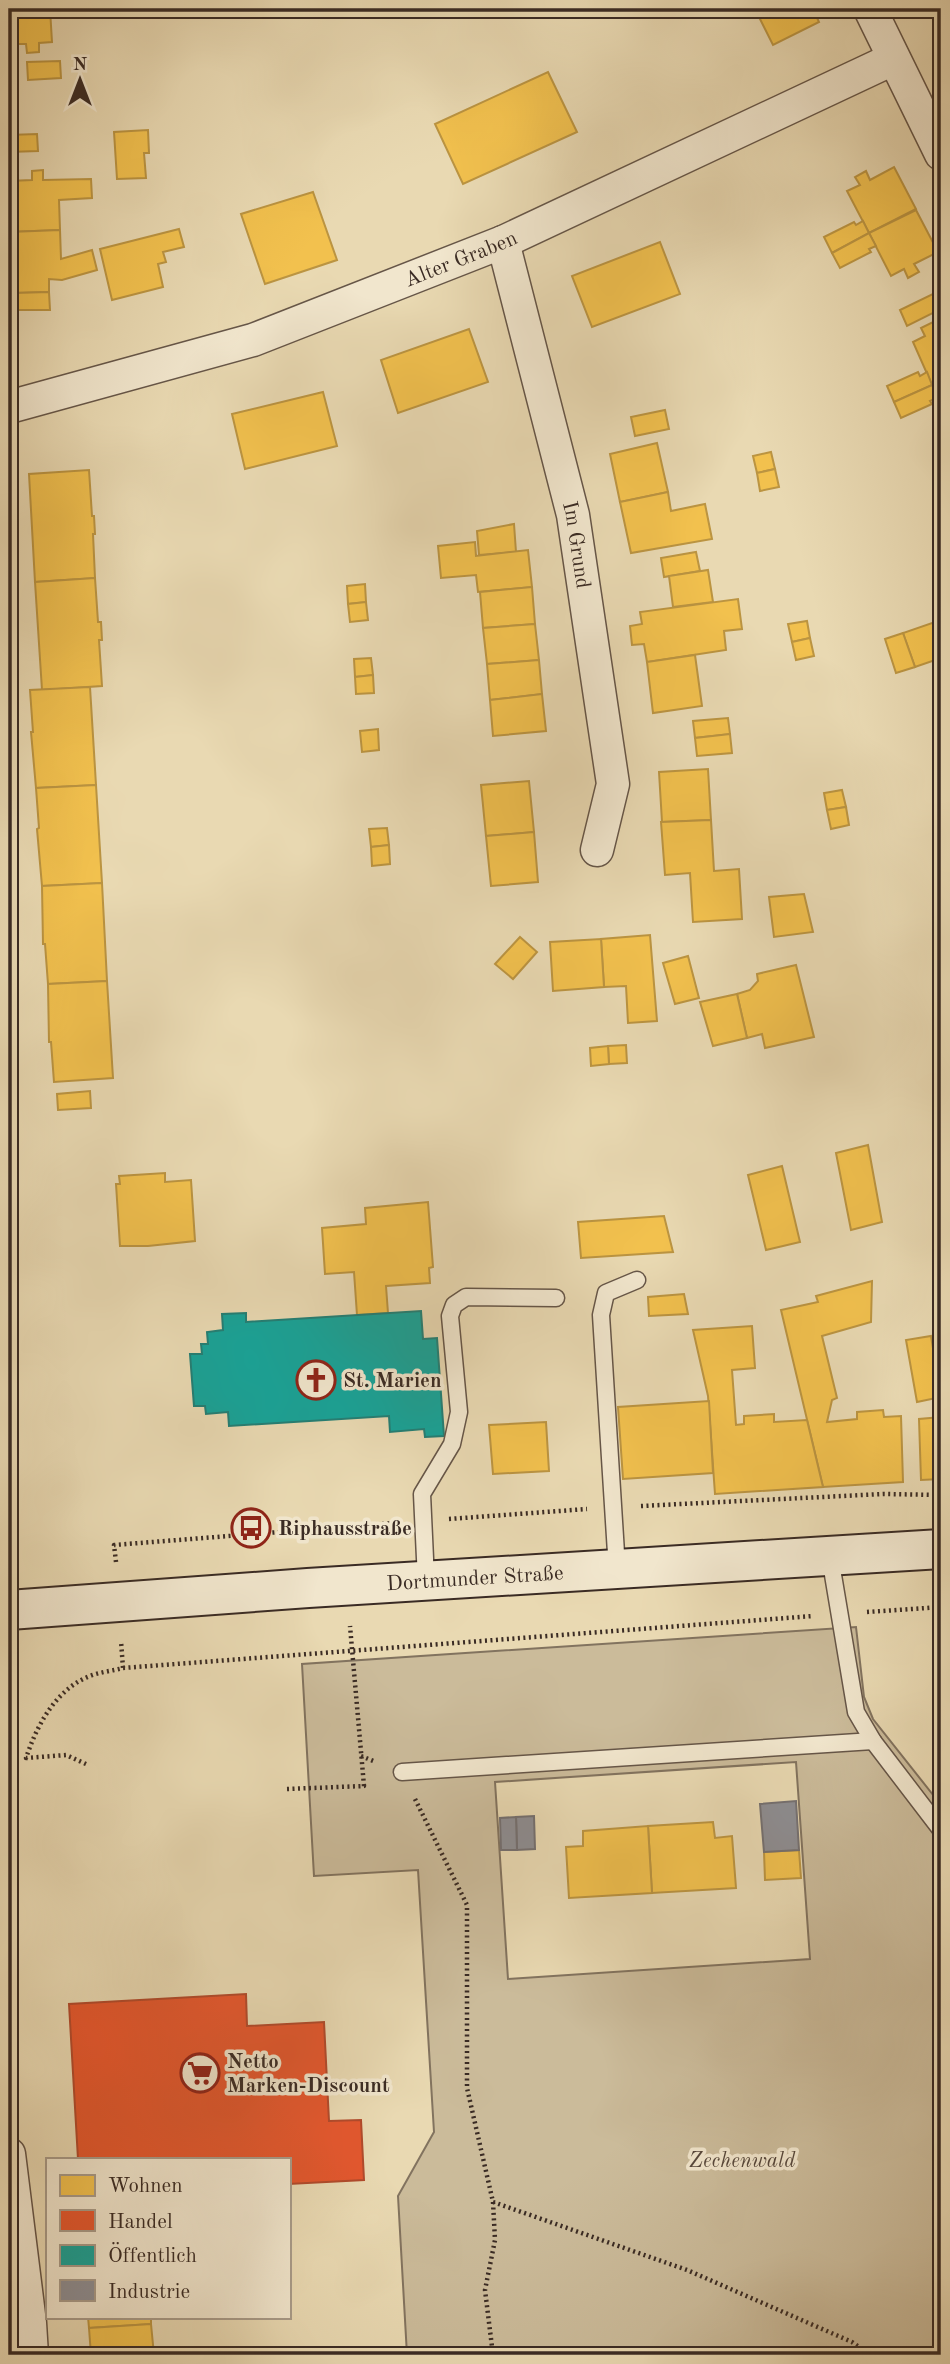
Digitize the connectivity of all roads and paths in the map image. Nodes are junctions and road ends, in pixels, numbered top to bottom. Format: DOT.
graph roads {
  1 [pos="870,9"];
  2 [pos="894,59"];
  3 [pos="941,154"];
  4 [pos="503,242"];
  5 [pos="9,407"];
  6 [pos="597,850"];
  7 [pos="637,1280"];
  8 [pos="556,1298"];
  9 [pos="941,1549"];
  10 [pos="830,1557"];
  11 [pos="617,1569"];
  12 [pos="426,1580"];
  13 [pos="347,1586"];
  14 [pos="941,1607"];
  15 [pos="9,1610"];
  16 [pos="839,1614"];
  17 [pos="352,1650"];
  18 [pos="123,1668"];
  19 [pos="873,1741"];
  20 [pos="361,1756"];
  21 [pos="402,1772"];
  22 [pos="287,1789"];
  23 [pos="941,1830"];
  24 [pos="9,2154"];
  25 [pos="494,2202"];
  26 [pos="32,2355"];
  27 [pos="493,2355"];
  28 [pos="870,2355"];
  1 -- 2 [label="street"];
  2 -- 3 [label="street"];
  2 -- 4 [label="street, Alter Graben"];
  4 -- 5 [label="street, Alter Graben"];
  4 -- 6 [label="street, Im Grund"];
  7 -- 11 [label="lane"];
  8 -- 12 [label="lane"];
  9 -- 10 [label="main road, Dortmunder Straße"];
  10 -- 11 [label="main road, Dortmunder Straße"];
  10 -- 16 [label="lane"];
  11 -- 12 [label="main road, Dortmunder Straße"];
  12 -- 13 [label="main road, Dortmunder Straße"];
  13 -- 15 [label="main road, Dortmunder Straße"];
  13 -- 17 [label="path"];
  14 -- 16 [label="path"];
  16 -- 17 [label="path"];
  16 -- 19 [label="lane"];
  17 -- 18 [label="path"];
  17 -- 20 [label="path"];
  19 -- 21 [label="lane"];
  19 -- 23 [label="lane"];
  20 -- 21 [label="path"];
  20 -- 22 [label="path"];
  21 -- 25 [label="path"];
  24 -- 26 [label="street"];
  25 -- 27 [label="path"];
  25 -- 28 [label="path"];
}
